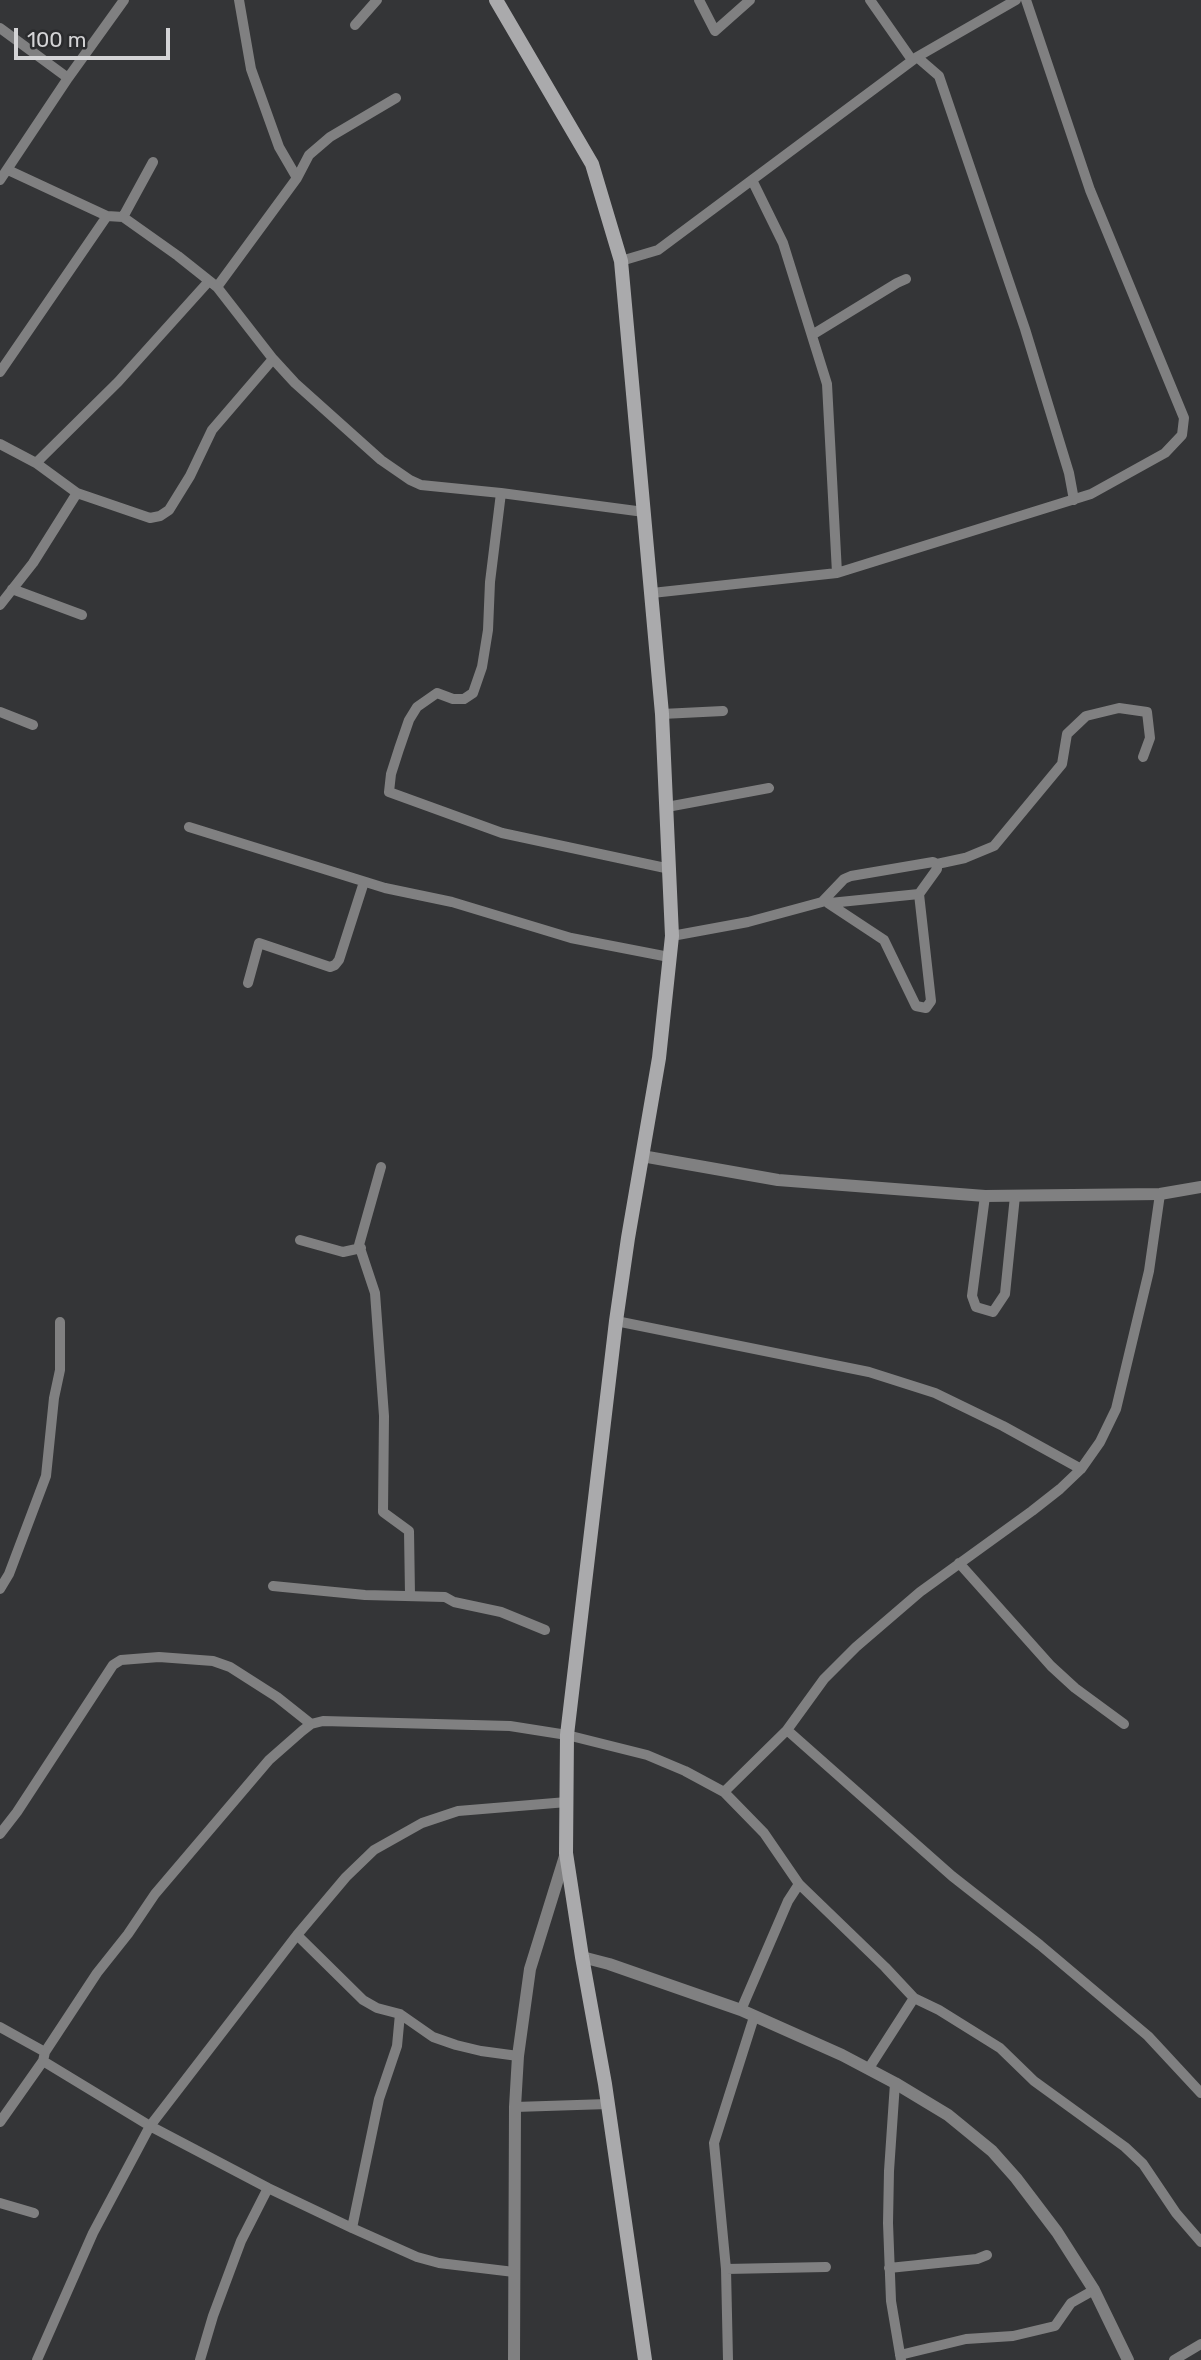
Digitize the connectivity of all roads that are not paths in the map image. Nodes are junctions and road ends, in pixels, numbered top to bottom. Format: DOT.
graph roads {
  1 [pos="124,0"];
  2 [pos="239,0"];
  3 [pos="377,0"];
  4 [pos="496,0"];
  5 [pos="699,0"];
  6 [pos="750,0"];
  7 [pos="870,0"];
  8 [pos="1016,0"];
  9 [pos="1026,0"];
  10 [pos="1005,3"];
  11 [pos="355,25"];
  12 [pos="0,28"];
  13 [pos="914,58"];
  14 [pos="68,78"];
  15 [pos="396,98"];
  16 [pos="153,162"];
  17 [pos="8,170"];
  18 [pos="296,178"];
  19 [pos="0,180"];
  20 [pos="752,180"];
  21 [pos="107,216"];
  22 [pos="123,218"];
  23 [pos="621,261"];
  24 [pos="906,279"];
  25 [pos="213,284"];
  26 [pos="812,335"];
  27 [pos="273,359"];
  28 [pos="0,372"];
  29 [pos="0,444"];
  30 [pos="36,463"];
  31 [pos="77,493"];
  32 [pos="501,493"];
  33 [pos="1074,500"];
  34 [pos="644,512"];
  35 [pos="837,573"];
  36 [pos="12,589"];
  37 [pos="652,593"];
  38 [pos="0,605"];
  39 [pos="82,615"];
  40 [pos="723,711"];
  41 [pos="0,712"];
  42 [pos="662,714"];
  43 [pos="33,725"];
  44 [pos="1143,757"];
  45 [pos="769,788"];
  46 [pos="667,807"];
  47 [pos="189,827"];
  48 [pos="937,864"];
  49 [pos="670,869"];
  50 [pos="364,882"];
  51 [pos="919,894"];
  52 [pos="826,902"];
  53 [pos="671,936"];
  54 [pos="669,957"];
  55 [pos="248,983"];
  56 [pos="642,1156"];
  57 [pos="381,1167"];
  58 [pos="1201,1187"];
  59 [pos="1160,1194"];
  60 [pos="985,1196"];
  61 [pos="1016,1196"];
  62 [pos="300,1240"];
  63 [pos="361,1248"];
  64 [pos="616,1321"];
  65 [pos="60,1322"];
  66 [pos="1081,1469"];
  67 [pos="960,1563"];
  68 [pos="273,1586"];
  69 [pos="0,1589"];
  70 [pos="410,1595"];
  71 [pos="545,1630"];
  72 [pos="311,1724"];
  73 [pos="1124,1724"];
  74 [pos="787,1730"];
  75 [pos="568,1735"];
  76 [pos="724,1792"];
  77 [pos="567,1802"];
  78 [pos="0,1834"];
  79 [pos="566,1853"];
  80 [pos="799,1884"];
  81 [pos="297,1936"];
  82 [pos="582,1957"];
  83 [pos="914,1998"];
  84 [pos="741,2010"];
  85 [pos="400,2014"];
  86 [pos="754,2017"];
  87 [pos="0,2027"];
  88 [pos="518,2056"];
  89 [pos="44,2057"];
  90 [pos="869,2068"];
  91 [pos="895,2083"];
  92 [pos="1201,2093"];
  93 [pos="608,2104"];
  94 [pos="515,2107"];
  95 [pos="0,2122"];
  96 [pos="150,2126"];
  97 [pos="268,2188"];
  98 [pos="0,2203"];
  99 [pos="34,2213"];
  100 [pos="352,2228"];
  101 [pos="1201,2242"];
  102 [pos="987,2255"];
  103 [pos="825,2267"];
  104 [pos="889,2268"];
  105 [pos="726,2269"];
  106 [pos="514,2272"];
  107 [pos="1094,2290"];
  108 [pos="1201,2344"];
  109 [pos="901,2358"];
  110 [pos="37,2360"];
  111 [pos="200,2360"];
  112 [pos="514,2360"];
  113 [pos="645,2360"];
  114 [pos="728,2360"];
  115 [pos="1128,2360"];
  116 [pos="1174,2360"];
  1 -- 14 [label="street"];
  2 -- 18 [label="street"];
  3 -- 11 [label="street"];
  4 -- 23 [label="main road"];
  5 -- 6 [label="street"];
  7 -- 13 [label="street"];
  8 -- 10 [label="street"];
  9 -- 33 [label="street"];
  10 -- 13 [label="street"];
  12 -- 14 [label="street"];
  13 -- 20 [label="street"];
  13 -- 33 [label="street"];
  14 -- 17 [label="street"];
  15 -- 18 [label="street"];
  16 -- 22 [label="street"];
  17 -- 19 [label="street"];
  17 -- 21 [label="street"];
  18 -- 25 [label="street"];
  20 -- 23 [label="street"];
  20 -- 26 [label="street"];
  21 -- 22 [label="street"];
  21 -- 28 [label="street"];
  22 -- 25 [label="street"];
  23 -- 34 [label="main road"];
  24 -- 26 [label="street"];
  25 -- 27 [label="street"];
  25 -- 30 [label="street"];
  26 -- 35 [label="street"];
  27 -- 31 [label="street"];
  27 -- 32 [label="street"];
  29 -- 30 [label="street"];
  30 -- 31 [label="street"];
  31 -- 36 [label="street"];
  32 -- 34 [label="street"];
  32 -- 49 [label="street"];
  33 -- 35 [label="street"];
  34 -- 37 [label="main road"];
  35 -- 37 [label="street"];
  36 -- 38 [label="street"];
  36 -- 39 [label="street"];
  37 -- 42 [label="main road"];
  40 -- 42 [label="street"];
  41 -- 43 [label="street"];
  42 -- 46 [label="main road"];
  44 -- 48 [label="street"];
  45 -- 46 [label="street"];
  46 -- 49 [label="main road"];
  47 -- 50 [label="street"];
  48 -- 51 [label="street"];
  48 -- 52 [label="street"];
  49 -- 53 [label="main road"];
  50 -- 54 [label="street"];
  50 -- 55 [label="street"];
  51 -- 52 [label="street"];
  51 -- 52 [label="street"];
  52 -- 53 [label="street"];
  53 -- 54 [label="main road"];
  54 -- 56 [label="main road"];
  56 -- 60 [label="street"];
  56 -- 64 [label="main road"];
  57 -- 63 [label="street"];
  58 -- 59 [label="street"];
  59 -- 61 [label="street"];
  59 -- 66 [label="street"];
  60 -- 61 [label="street"];
  60 -- 61 [label="street"];
  62 -- 63 [label="street"];
  63 -- 70 [label="street"];
  64 -- 66 [label="street"];
  64 -- 75 [label="main road"];
  65 -- 69 [label="street"];
  66 -- 67 [label="street"];
  67 -- 73 [label="street"];
  67 -- 74 [label="street"];
  68 -- 70 [label="street"];
  70 -- 71 [label="street"];
  72 -- 75 [label="street"];
  72 -- 78 [label="street"];
  72 -- 89 [label="street"];
  74 -- 76 [label="street"];
  74 -- 92 [label="street"];
  75 -- 76 [label="street"];
  75 -- 77 [label="main road"];
  76 -- 80 [label="street"];
  77 -- 79 [label="main road"];
  77 -- 81 [label="street"];
  79 -- 82 [label="main road"];
  79 -- 88 [label="street"];
  80 -- 83 [label="street"];
  80 -- 84 [label="street"];
  81 -- 85 [label="street"];
  81 -- 96 [label="street"];
  82 -- 84 [label="street"];
  82 -- 93 [label="main road"];
  83 -- 90 [label="street"];
  83 -- 101 [label="street"];
  84 -- 86 [label="street"];
  85 -- 88 [label="street"];
  85 -- 100 [label="street"];
  86 -- 90 [label="street"];
  86 -- 105 [label="street"];
  87 -- 89 [label="street"];
  88 -- 94 [label="street"];
  89 -- 95 [label="street"];
  89 -- 96 [label="street"];
  90 -- 91 [label="street"];
  91 -- 104 [label="street"];
  91 -- 107 [label="street"];
  93 -- 94 [label="street"];
  93 -- 113 [label="main road"];
  94 -- 106 [label="street"];
  96 -- 97 [label="street"];
  96 -- 110 [label="street"];
  97 -- 100 [label="street"];
  97 -- 111 [label="street"];
  98 -- 99 [label="street"];
  100 -- 106 [label="street"];
  102 -- 104 [label="street"];
  103 -- 105 [label="street"];
  104 -- 109 [label="street"];
  105 -- 114 [label="street"];
  106 -- 112 [label="street"];
  107 -- 109 [label="street"];
  107 -- 115 [label="street"];
  108 -- 116 [label="street"];
}
